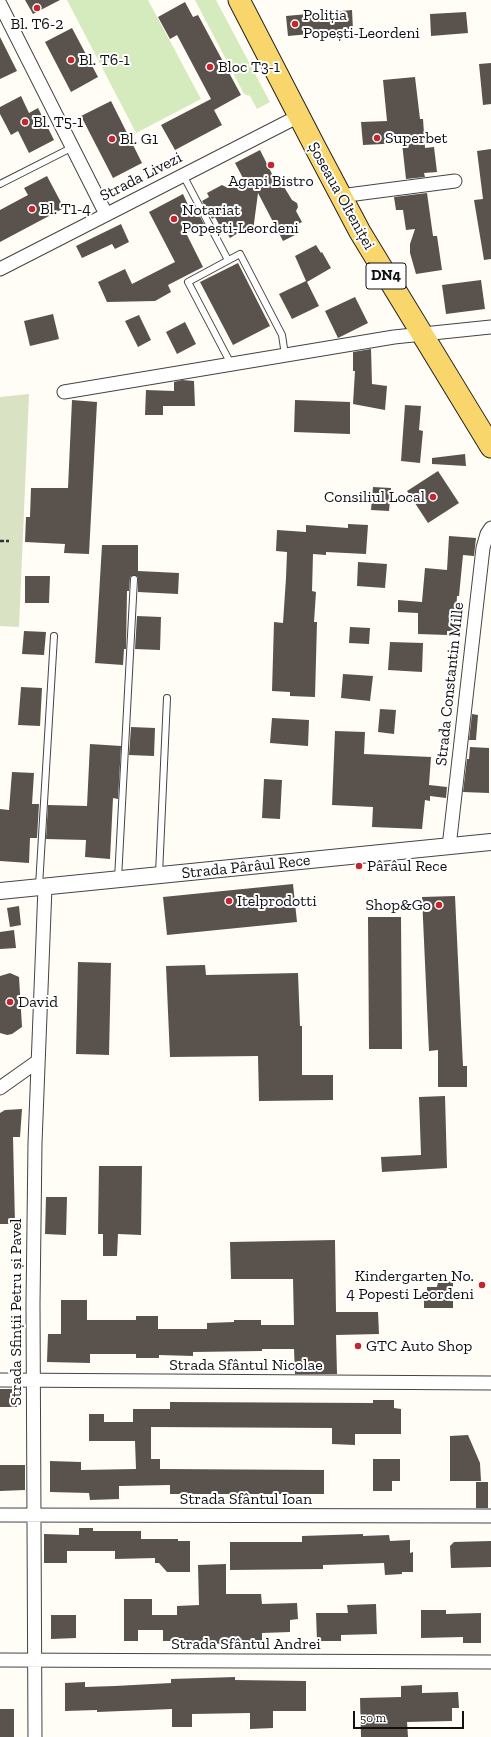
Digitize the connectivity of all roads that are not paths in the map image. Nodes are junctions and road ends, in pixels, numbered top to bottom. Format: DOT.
graph roads {
  1 [pos="239,0"];
  2 [pos="0,4"];
  3 [pos="299,116"];
  4 [pos="72,147"];
  5 [pos="183,175"];
  6 [pos="455,181"];
  7 [pos="0,184"];
  8 [pos="340,196"];
  9 [pos="106,214"];
  10 [pos="228,260"];
  11 [pos="0,269"];
  12 [pos="491,327"];
  13 [pos="421,334"];
  14 [pos="285,355"];
  15 [pos="232,364"];
  16 [pos="64,392"];
  17 [pos="491,447"];
  18 [pos="491,528"];
  19 [pos="134,579"];
  20 [pos="54,636"];
  21 [pos="167,698"];
  22 [pos="491,842"];
  23 [pos="449,846"];
  24 [pos="159,876"];
  25 [pos="118,879"];
  26 [pos="42,887"];
  27 [pos="0,891"];
  28 [pos="38,1061"];
  29 [pos="0,1088"];
  30 [pos="0,1380"];
  31 [pos="33,1380"];
  32 [pos="491,1384"];
  33 [pos="33,1515"];
  34 [pos="0,1516"];
  35 [pos="491,1516"];
  36 [pos="0,1660"];
  37 [pos="34,1660"];
  38 [pos="491,1662"];
  39 [pos="34,1737"];
  1 -- 3 [label="main road, Șoseaua Olteniței / DN4"];
  2 -- 4 [label="street"];
  3 -- 5 [label="street, Strada Livezi"];
  3 -- 8 [label="main road, Șoseaua Olteniței / DN4"];
  4 -- 7 [label="lane"];
  4 -- 9 [label="street"];
  5 -- 9 [label="street, Strada Livezi"];
  5 -- 10 [label="lane"];
  6 -- 8 [label="street"];
  8 -- 13 [label="main road, Șoseaua Olteniței / DN4"];
  9 -- 11 [label="street, Strada Livezi"];
  10 -- 14 [label="lane"];
  10 -- 15 [label="lane"];
  12 -- 13 [label="street"];
  13 -- 14 [label="street"];
  13 -- 17 [label="main road, Șoseaua Olteniței / DN4"];
  14 -- 15 [label="street"];
  15 -- 16 [label="street"];
  18 -- 23 [label="street, Strada Constantin Mille"];
  19 -- 25 [label="lane"];
  20 -- 26 [label="lane"];
  21 -- 24 [label="lane"];
  22 -- 23 [label="street, Strada Pârâul Rece"];
  23 -- 24 [label="street, Strada Pârâul Rece"];
  24 -- 25 [label="street, Strada Pârâul Rece"];
  25 -- 26 [label="street, Strada Pârâul Rece"];
  26 -- 27 [label="street, Strada Pârâul Rece"];
  26 -- 28 [label="street, Strada Sfinții Petru și Pavel"];
  28 -- 29 [label="street"];
  28 -- 31 [label="street, Strada Sfinții Petru și Pavel"];
  30 -- 31 [label="street, Strada Sfântul Nicolae"];
  31 -- 32 [label="street, Strada Sfântul Nicolae"];
  31 -- 33 [label="street, Strada Sfinții Petru și Pavel"];
  33 -- 34 [label="street, Strada Sfântul Ioan"];
  33 -- 35 [label="street, Strada Sfântul Ioan"];
  33 -- 37 [label="street, Strada Sfinții Petru și Pavel"];
  36 -- 37 [label="street, Strada Sfântul Andrei"];
  37 -- 38 [label="street, Strada Sfântul Andrei"];
  37 -- 39 [label="street, Strada Sfinții Petru și Pavel"];
}
